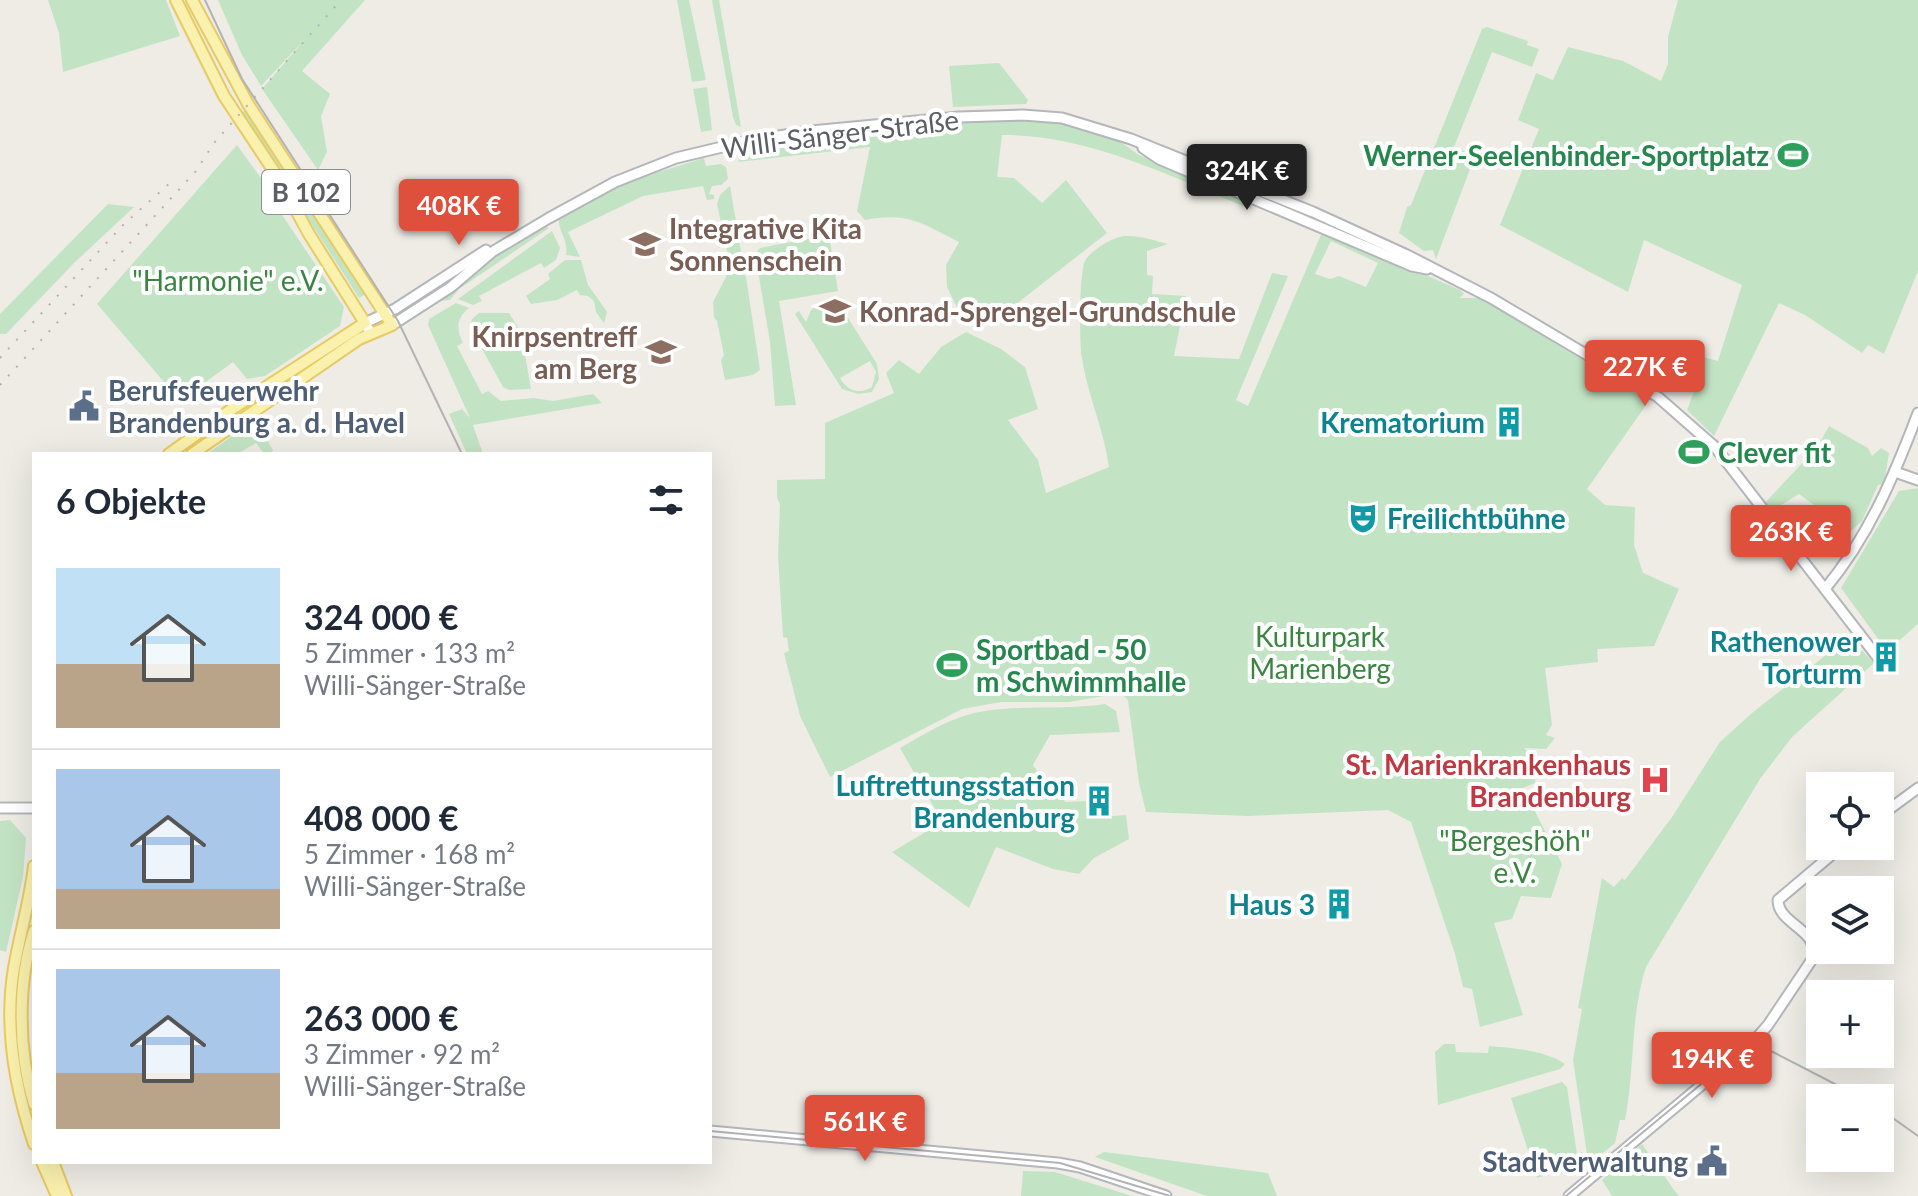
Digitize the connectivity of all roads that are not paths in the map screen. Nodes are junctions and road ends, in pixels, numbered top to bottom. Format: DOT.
graph roads {
  1 [pos="176,0"];
  2 [pos="192,0"];
  3 [pos="1131,139"];
  4 [pos="519,236"];
  5 [pos="1444,273"];
  6 [pos="385,314"];
  7 [pos="392,325"];
  8 [pos="368,328"];
  9 [pos="1918,413"];
  10 [pos="172,452"];
  11 [pos="195,452"];
  12 [pos="1895,472"];
  13 [pos="1918,480"];
  14 [pos="1825,589"];
  15 [pos="1882,663"];
  16 [pos="1918,788"];
  17 [pos="1894,806"];
  18 [pos="0,808"];
  19 [pos="32,808"];
  20 [pos="1825,860"];
  21 [pos="32,876"];
  22 [pos="32,940"];
  23 [pos="32,1090"];
  24 [pos="713,1133"];
  25 [pos="32,1137"];
  26 [pos="43,1164"];
  27 [pos="54,1164"];
  28 [pos="57,1196"];
  29 [pos="66,1196"];
  30 [pos="1166,1196"];
  31 [pos="1569,1196"];
  1 -- 8 [label="main road, B 102"];
  2 -- 6 [label="main road, B 102"];
  3 -- 4 [label="main road, Willi-Sänger-Straße"];
  3 -- 5 [label="main road, Willi-Sänger-Straße"];
  3 -- 5 [label="main road, Willi-Sänger-Straße"];
  4 -- 6 [label="main road, Willi-Sänger-Straße"];
  4 -- 7 [label="main road, Willi-Sänger-Straße"];
  5 -- 14 [label="main road, Willi-Sänger-Straße"];
  6 -- 7 [label="main road, B 102"];
  6 -- 8 [label="main road, Willi-Sänger-Straße"];
  7 -- 8 [label="main road"];
  8 -- 10 [label="main road"];
  8 -- 11 [label="main road"];
  9 -- 12 [label="main road"];
  12 -- 13 [label="main road"];
  12 -- 14 [label="main road"];
  14 -- 15 [label="main road, Willi-Sänger-Straße"];
  16 -- 17 [label="main road"];
  18 -- 19 [label="main road"];
  20 -- 31 [label="main road"];
  21 -- 25 [label="main road"];
  22 -- 23 [label="main road"];
  24 -- 30 [label="main road"];
  26 -- 28 [label="main road"];
  27 -- 29 [label="main road"];
}
